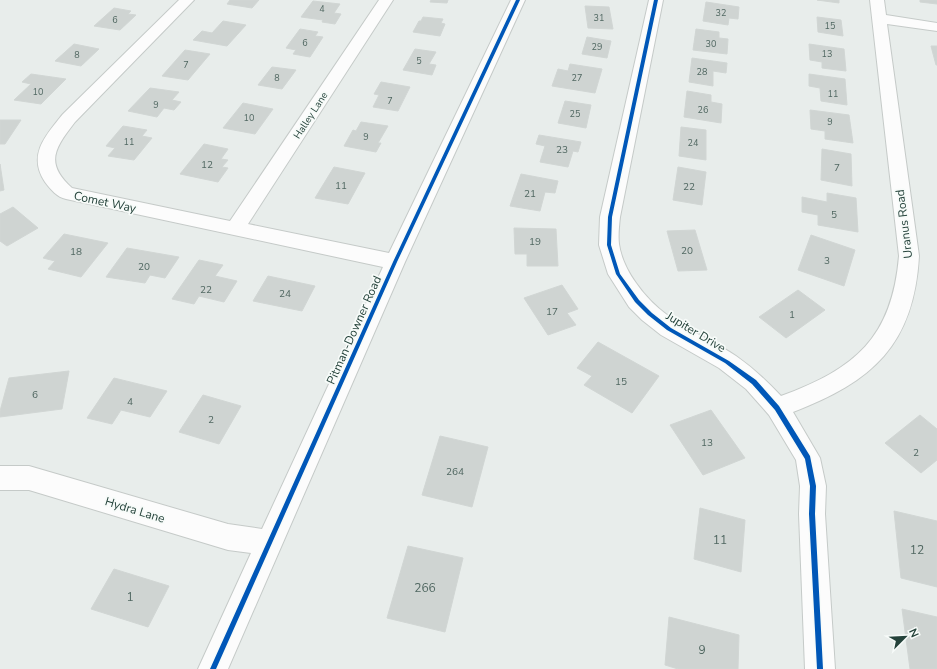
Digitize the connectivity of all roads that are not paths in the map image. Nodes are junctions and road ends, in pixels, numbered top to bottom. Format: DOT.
graph roads {
  1 [pos="187,0"];
  2 [pos="386,0"];
  3 [pos="518,0"];
  4 [pos="656,0"];
  5 [pos="878,9"];
  6 [pos="937,27"];
  7 [pos="235,229"];
  8 [pos="395,262"];
  9 [pos="777,408"];
  10 [pos="0,478"];
  11 [pos="270,543"];
  12 [pos="213,669"];
  13 [pos="820,669"];
  1 -- 7 [label="street, Comet Way"];
  2 -- 7 [label="street, Halley Lane"];
  3 -- 8 [label="street, Pitman-Downer Road"];
  4 -- 9 [label="street, Jupiter Drive"];
  5 -- 6 [label="street"];
  5 -- 9 [label="street, Uranus Road"];
  7 -- 8 [label="street, Comet Way"];
  8 -- 11 [label="street, Pitman-Downer Road"];
  9 -- 13 [label="street, Jupiter Drive"];
  10 -- 11 [label="street, Hydra Lane"];
  11 -- 12 [label="street, Pitman-Downer Road"];
}
